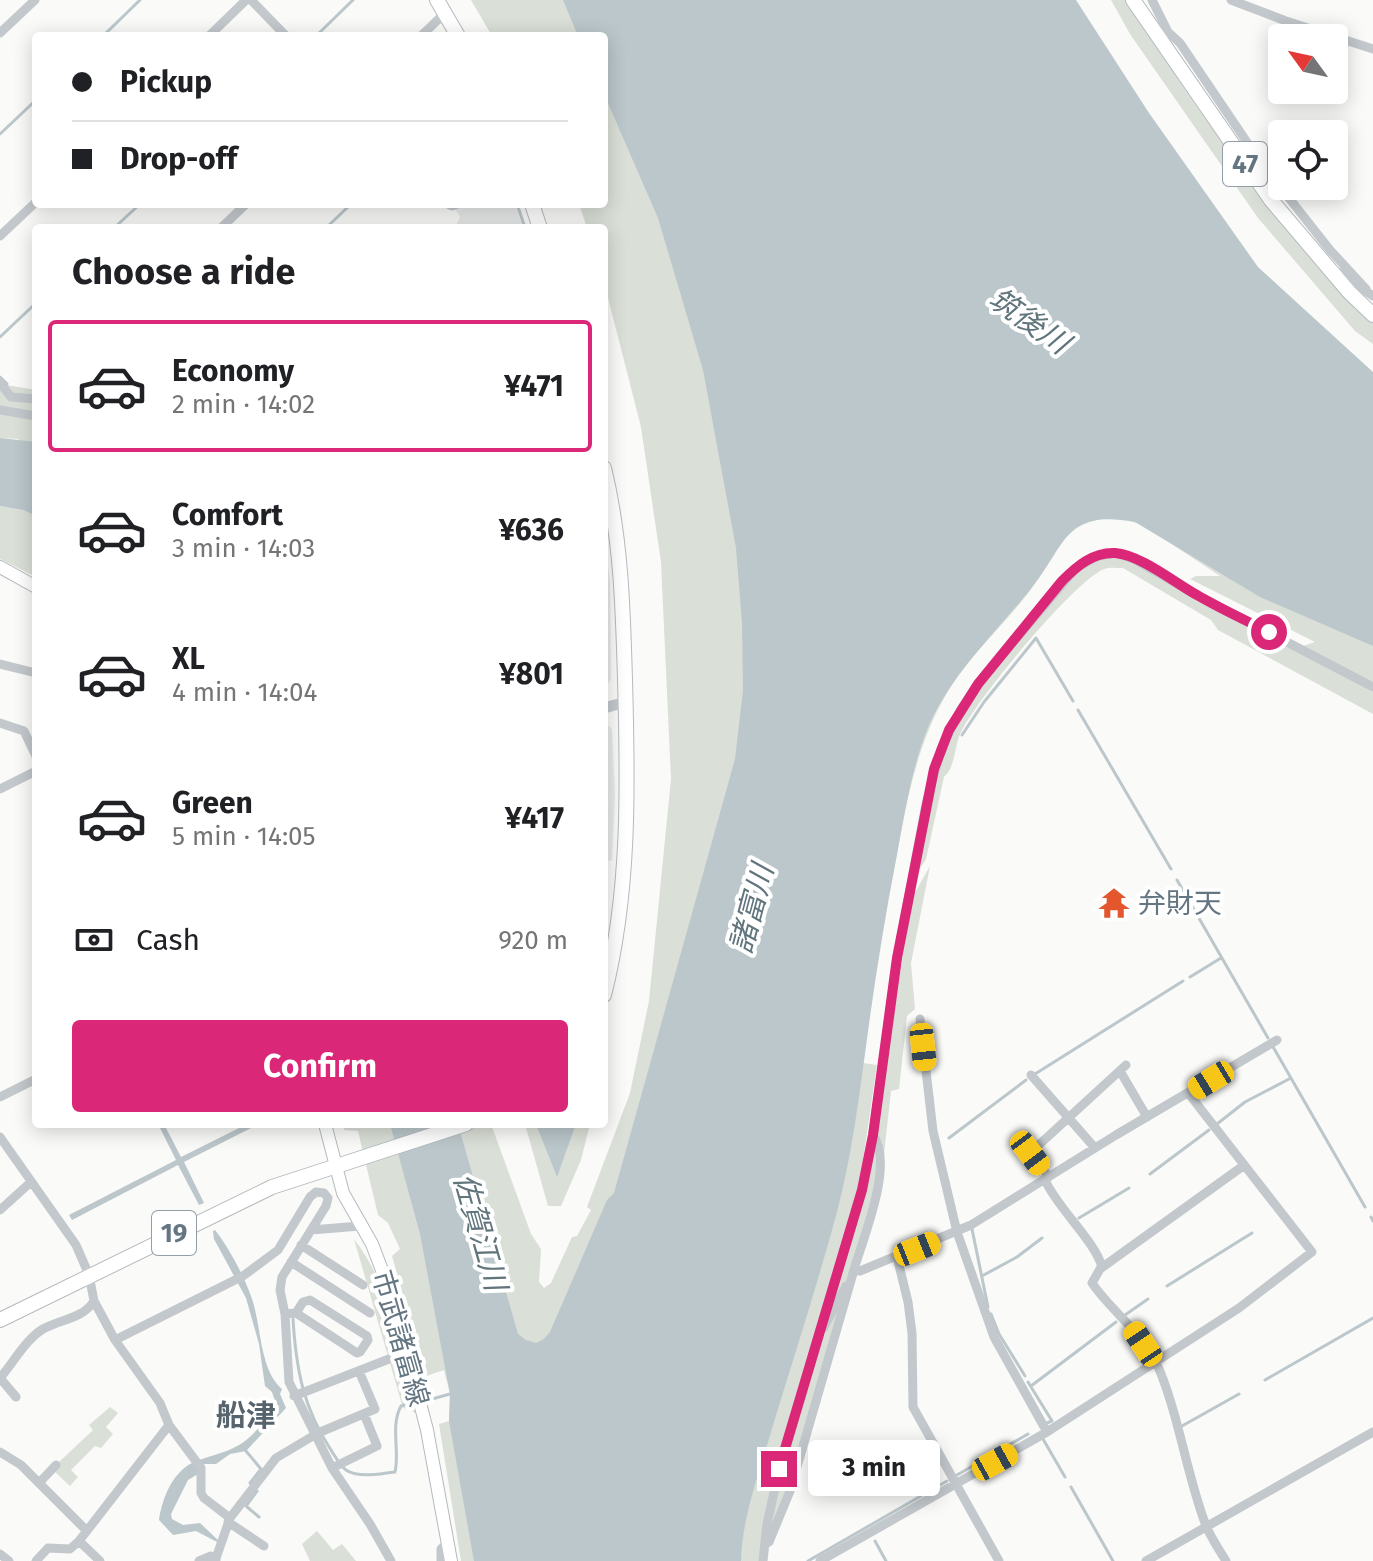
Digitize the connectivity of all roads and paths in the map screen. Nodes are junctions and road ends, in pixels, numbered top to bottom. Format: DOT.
graph roads {
  1 [pos="35,0"];
  2 [pos="249,0"];
  3 [pos="1133,0"];
  4 [pos="1152,0"];
  5 [pos="1231,0"];
  6 [pos="441,7"];
  7 [pos="213,32"];
  8 [pos="282,32"];
  9 [pos="424,32"];
  10 [pos="456,32"];
  11 [pos="1168,32"];
  12 [pos="0,33"];
  13 [pos="1373,49"];
  14 [pos="1189,84"];
  15 [pos="1259,160"];
  16 [pos="1268,185"];
  17 [pos="1268,196"];
  18 [pos="1271,200"];
  19 [pos="32,206"];
  20 [pos="242,208"];
  21 [pos="225,224"];
  22 [pos="0,236"];
  23 [pos="1328,269"];
  24 [pos="1370,292"];
  25 [pos="1373,315"];
  26 [pos="0,383"];
  27 [pos="5,396"];
  28 [pos="32,399"];
  29 [pos="0,410"];
  30 [pos="32,415"];
  31 [pos="608,492"];
  32 [pos="0,567"];
  33 [pos="32,585"];
  34 [pos="0,664"];
  35 [pos="32,672"];
  36 [pos="1373,687"];
  37 [pos="626,702"];
  38 [pos="608,707"];
  39 [pos="0,723"];
  40 [pos="32,748"];
  41 [pos="32,773"];
  42 [pos="0,789"];
  43 [pos="608,979"];
  44 [pos="920,1019"];
  45 [pos="1277,1040"];
  46 [pos="1031,1075"];
  47 [pos="32,1081"];
  48 [pos="1189,1094"];
  49 [pos="0,1097"];
  50 [pos="1147,1117"];
  51 [pos="1070,1119"];
  52 [pos="326,1128"];
  53 [pos="454,1128"];
  54 [pos="873,1135"];
  55 [pos="0,1137"];
  56 [pos="1095,1148"];
  57 [pos="336,1165"];
  58 [pos="1243,1166"];
  59 [pos="1047,1179"];
  60 [pos="31,1182"];
  61 [pos="0,1210"];
  62 [pos="360,1226"];
  63 [pos="311,1230"];
  64 [pos="957,1232"];
  65 [pos="301,1245"];
  66 [pos="897,1257"];
  67 [pos="291,1262"];
  68 [pos="1102,1267"];
  69 [pos="854,1270"];
  70 [pos="89,1275"];
  71 [pos="363,1285"];
  72 [pos="94,1301"];
  73 [pos="296,1313"];
  74 [pos="370,1313"];
  75 [pos="285,1314"];
  76 [pos="0,1320"];
  77 [pos="818,1335"];
  78 [pos="115,1340"];
  79 [pos="389,1359"];
  80 [pos="1155,1361"];
  81 [pos="2,1370"];
  82 [pos="359,1371"];
  83 [pos="301,1393"];
  84 [pos="16,1397"];
  85 [pos="364,1414"];
  86 [pos="169,1425"];
  87 [pos="1047,1432"];
  88 [pos="1373,1432"];
  89 [pos="318,1433"];
  90 [pos="0,1452"];
  91 [pos="56,1465"];
  92 [pos="337,1466"];
  93 [pos="39,1483"];
  94 [pos="955,1484"];
  95 [pos="229,1520"];
  96 [pos="1206,1527"];
  97 [pos="86,1530"];
  98 [pos="79,1541"];
  99 [pos="448,1543"];
  100 [pos="764,1545"];
  101 [pos="264,1546"];
  102 [pos="0,1554"];
  103 [pos="215,1560"];
  104 [pos="9,1561"];
  105 [pos="36,1561"];
  106 [pos="100,1561"];
  107 [pos="199,1561"];
  108 [pos="391,1561"];
  109 [pos="441,1561"];
  110 [pos="451,1561"];
  111 [pos="763,1561"];
  112 [pos="820,1561"];
  113 [pos="999,1561"];
  114 [pos="1146,1561"];
  115 [pos="1226,1561"];
  1 -- 12 [label="street"];
  2 -- 7 [label="street"];
  2 -- 8 [label="street"];
  3 -- 14 [label="main road, 47"];
  4 -- 11 [label="street"];
  5 -- 13 [label="street"];
  6 -- 9 [label="street"];
  6 -- 10 [label="main road"];
  11 -- 14 [label="street"];
  11 -- 15 [label="street"];
  14 -- 17 [label="main road, 47"];
  15 -- 16 [label="street"];
  15 -- 24 [label="street"];
  18 -- 23 [label="main road, 47"];
  19 -- 22 [label="street"];
  20 -- 21 [label="street"];
  23 -- 24 [label="street"];
  23 -- 25 [label="main road, 47"];
  26 -- 27 [label="street"];
  27 -- 28 [label="street"];
  29 -- 30 [label="street"];
  31 -- 37 [label="main road"];
  32 -- 33 [label="main road"];
  34 -- 35 [label="street"];
  36 -- 54 [label="street"];
  37 -- 38 [label="street"];
  37 -- 43 [label="main road"];
  39 -- 40 [label="street"];
  41 -- 42 [label="street"];
  44 -- 64 [label="street"];
  45 -- 48 [label="street"];
  46 -- 51 [label="street"];
  47 -- 49 [label="street"];
  48 -- 50 [label="street"];
  48 -- 58 [label="street"];
  50 -- 51 [label="street"];
  50 -- 56 [label="street"];
  51 -- 56 [label="street"];
  51 -- 59 [label="street"];
  52 -- 57 [label="main road, 市武諸富線"];
  53 -- 57 [label="main road, 19"];
  54 -- 69 [label="street"];
  54 -- 77 [label="street"];
  55 -- 60 [label="street"];
  56 -- 59 [label="street"];
  57 -- 62 [label="main road, 市武諸富線"];
  57 -- 70 [label="main road, 19"];
  58 -- 68 [label="street"];
  58 -- 80 [label="street"];
  59 -- 64 [label="street"];
  59 -- 68 [label="street"];
  60 -- 61 [label="street"];
  60 -- 70 [label="street"];
  62 -- 63 [label="street"];
  62 -- 99 [label="main road, 市武諸富線"];
  63 -- 65 [label="street"];
  63 -- 78 [label="street"];
  64 -- 66 [label="street"];
  64 -- 87 [label="street"];
  65 -- 67 [label="street"];
  65 -- 71 [label="street"];
  66 -- 69 [label="street"];
  66 -- 94 [label="street"];
  67 -- 74 [label="street"];
  67 -- 75 [label="street"];
  68 -- 80 [label="street"];
  69 -- 77 [label="street"];
  69 -- 100 [label="street"];
  70 -- 72 [label="street"];
  70 -- 76 [label="main road, 19"];
  72 -- 78 [label="street"];
  72 -- 81 [label="street"];
  73 -- 73 [label="street"];
  73 -- 75 [label="street"];
  75 -- 83 [label="street"];
  77 -- 100 [label="street"];
  78 -- 86 [label="street"];
  79 -- 82 [label="street"];
  80 -- 87 [label="street"];
  80 -- 96 [label="street"];
  81 -- 84 [label="street"];
  82 -- 83 [label="street"];
  82 -- 85 [label="street"];
  83 -- 89 [label="street"];
  85 -- 89 [label="street"];
  85 -- 92 [label="street"];
  86 -- 95 [label="street"];
  86 -- 97 [label="street"];
  87 -- 94 [label="street"];
  88 -- 96 [label="street"];
  89 -- 92 [label="street"];
  89 -- 95 [label="street"];
  90 -- 93 [label="street"];
  91 -- 93 [label="street"];
  92 -- 108 [label="street"];
  93 -- 97 [label="street"];
  94 -- 112 [label="street"];
  94 -- 113 [label="street"];
  95 -- 101 [label="street"];
  95 -- 103 [label="street"];
  96 -- 114 [label="street"];
  96 -- 115 [label="street"];
  97 -- 98 [label="street"];
  98 -- 105 [label="street"];
  98 -- 106 [label="street"];
  99 -- 109 [label="street"];
  99 -- 110 [label="main road, 市武諸富線"];
  100 -- 111 [label="street"];
  102 -- 104 [label="street"];
  103 -- 107 [label="street"];
}
